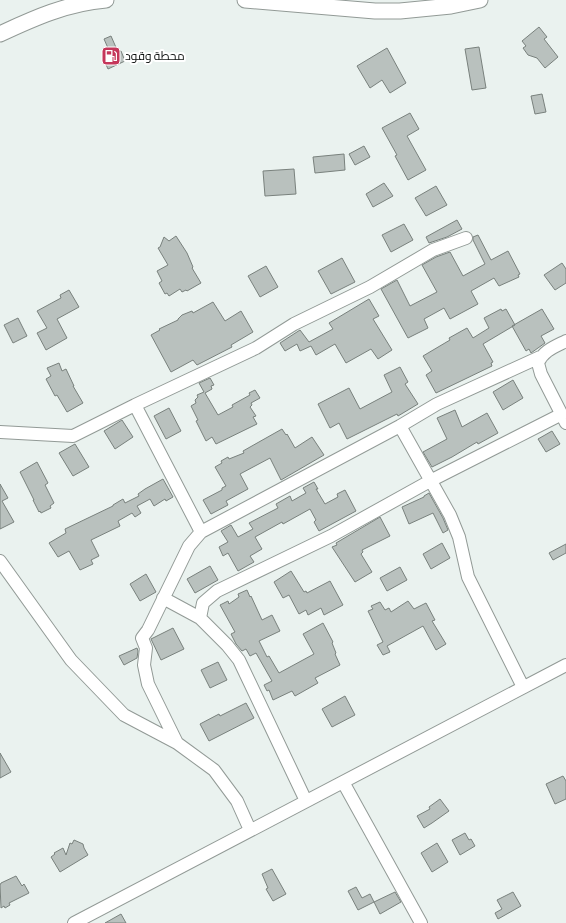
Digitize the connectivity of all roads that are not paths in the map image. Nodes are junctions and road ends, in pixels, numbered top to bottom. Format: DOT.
graph roads {
  1 [pos="106,0"];
  2 [pos="245,0"];
  3 [pos="480,0"];
  4 [pos="66,3"];
  5 [pos="0,34"];
  6 [pos="466,238"];
  7 [pos="566,341"];
  8 [pos="540,357"];
  9 [pos="135,405"];
  10 [pos="564,418"];
  11 [pos="400,426"];
  12 [pos="0,432"];
  13 [pos="430,481"];
  14 [pos="201,532"];
  15 [pos="0,561"];
  16 [pos="163,598"];
  17 [pos="200,618"];
  18 [pos="566,664"];
  19 [pos="523,687"];
  20 [pos="177,743"];
  21 [pos="343,782"];
  22 [pos="306,801"];
  23 [pos="250,830"];
  24 [pos="74,923"];
  25 [pos="421,923"];
  1 -- 4 [label="main road"];
  2 -- 3 [label="main road"];
  4 -- 5 [label="main road"];
  6 -- 9 [label="street"];
  7 -- 8 [label="street"];
  8 -- 10 [label="street"];
  8 -- 11 [label="street"];
  9 -- 12 [label="street"];
  9 -- 14 [label="street"];
  10 -- 13 [label="street"];
  11 -- 13 [label="street"];
  11 -- 14 [label="street"];
  13 -- 17 [label="street"];
  13 -- 19 [label="street"];
  14 -- 16 [label="street"];
  15 -- 20 [label="street"];
  16 -- 17 [label="street"];
  16 -- 20 [label="street"];
  17 -- 22 [label="street"];
  18 -- 19 [label="street"];
  19 -- 21 [label="street"];
  20 -- 23 [label="street"];
  21 -- 22 [label="street"];
  21 -- 25 [label="street"];
  22 -- 23 [label="street"];
  23 -- 24 [label="street"];
}
